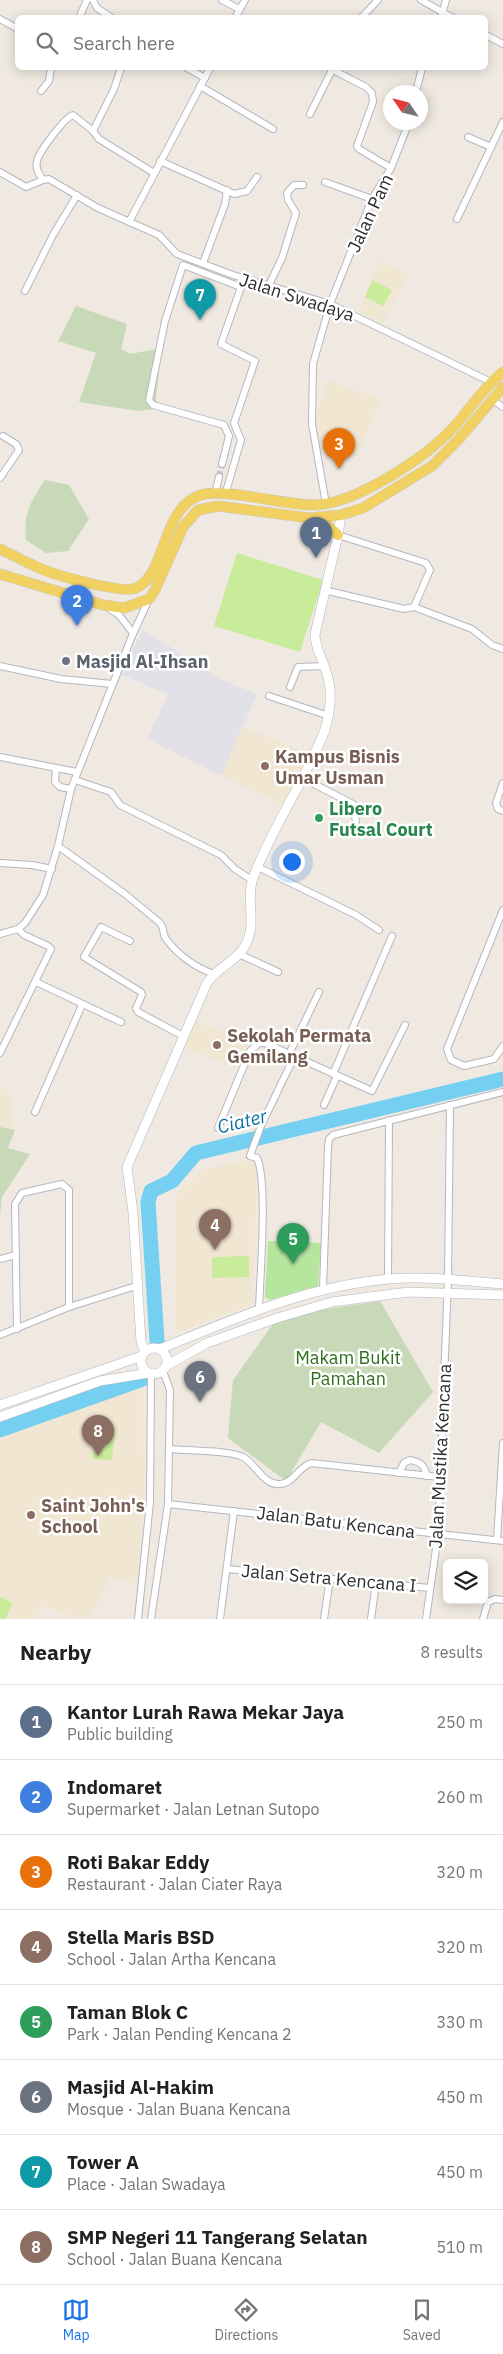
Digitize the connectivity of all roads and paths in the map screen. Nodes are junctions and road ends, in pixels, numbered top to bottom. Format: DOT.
graph roads {
  1 [pos="86,0"];
  2 [pos="93,0"];
  3 [pos="222,0"];
  4 [pos="244,0"];
  5 [pos="378,0"];
  6 [pos="421,0"];
  7 [pos="446,0"];
  8 [pos="239,8"];
  9 [pos="80,15"];
  10 [pos="108,15"];
  11 [pos="236,15"];
  12 [pos="364,15"];
  13 [pos="442,15"];
  14 [pos="0,19"];
  15 [pos="15,27"];
  16 [pos="488,36"];
  17 [pos="503,44"];
  18 [pos="51,70"];
  19 [pos="120,70"];
  20 [pos="190,70"];
  21 [pos="209,70"];
  22 [pos="332,70"];
  23 [pos="335,70"];
  24 [pos="422,70"];
  25 [pos="204,78"];
  26 [pos="418,85"];
  27 [pos="200,86"];
  28 [pos="41,91"];
  29 [pos="310,114"];
  30 [pos="503,122"];
  31 [pos="273,129"];
  32 [pos="93,130"];
  33 [pos="406,130"];
  34 [pos="468,137"];
  35 [pos="491,147"];
  36 [pos="160,161"];
  37 [pos="391,168"];
  38 [pos="0,172"];
  39 [pos="154,173"];
  40 [pos="257,177"];
  41 [pos="43,180"];
  42 [pos="325,182"];
  43 [pos="302,185"];
  44 [pos="227,190"];
  45 [pos="77,195"];
  46 [pos="372,199"];
  47 [pos="457,219"];
  48 [pos="129,222"];
  49 [pos="203,263"];
  50 [pos="268,287"];
  51 [pos="25,291"];
  52 [pos="330,304"];
  53 [pos="503,373"];
  54 [pos="491,382"];
  55 [pos="503,387"];
  56 [pos="491,399"];
  57 [pos="503,408"];
  58 [pos="3,436"];
  59 [pos="222,464"];
  60 [pos="219,477"];
  61 [pos="0,478"];
  62 [pos="220,495"];
  63 [pos="326,504"];
  64 [pos="341,515"];
  65 [pos="318,517"];
  66 [pos="338,535"];
  67 [pos="0,549"];
  68 [pos="0,574"];
  69 [pos="324,590"];
  70 [pos="149,599"];
  71 [pos="103,605"];
  72 [pos="414,607"];
  73 [pos="133,633"];
  74 [pos="503,649"];
  75 [pos="0,666"];
  76 [pos="324,666"];
  77 [pos="112,684"];
  78 [pos="290,687"];
  79 [pos="269,696"];
  80 [pos="329,716"];
  81 [pos="0,756"];
  82 [pos="56,768"];
  83 [pos="77,772"];
  84 [pos="302,778"];
  85 [pos="75,780"];
  86 [pos="503,783"];
  87 [pos="70,789"];
  88 [pos="503,811"];
  89 [pos="356,822"];
  90 [pos="58,846"];
  91 [pos="0,863"];
  92 [pos="258,867"];
  93 [pos="52,869"];
  94 [pos="252,880"];
  95 [pos="503,910"];
  96 [pos="18,929"];
  97 [pos="379,930"];
  98 [pos="0,934"];
  99 [pos="392,936"];
  100 [pos="130,941"];
  101 [pos="239,954"];
  102 [pos="278,972"];
  103 [pos="214,974"];
  104 [pos="36,982"];
  105 [pos="319,992"];
  106 [pos="82,1005"];
  107 [pos="121,1022"];
  108 [pos="405,1025"];
  109 [pos="183,1036"];
  110 [pos="503,1046"];
  111 [pos="0,1053"];
  112 [pos="292,1055"];
  113 [pos="335,1075"];
  114 [pos="503,1092"];
  115 [pos="324,1105"];
  116 [pos="450,1106"];
  117 [pos="35,1112"];
  118 [pos="389,1120"];
  119 [pos="218,1128"];
  120 [pos="16,1255"];
  121 [pos="0,1258"];
  122 [pos="448,1279"];
  123 [pos="388,1280"];
  124 [pos="503,1284"];
  125 [pos="136,1286"];
  126 [pos="323,1289"];
  127 [pos="446,1292"];
  128 [pos="503,1295"];
  129 [pos="69,1307"];
  130 [pos="259,1309"];
  131 [pos="17,1329"];
  132 [pos="0,1335"];
  133 [pos="160,1349"];
  134 [pos="144,1354"];
  135 [pos="165,1368"];
  136 [pos="150,1373"];
  137 [pos="0,1405"];
  138 [pos="0,1417"];
  139 [pos="503,1443"];
  140 [pos="170,1449"];
  141 [pos="399,1472"];
  142 [pos="427,1476"];
  143 [pos="440,1477"];
  144 [pos="502,1487"];
  145 [pos="168,1504"];
  146 [pos="234,1511"];
  147 [pos="438,1535"];
  148 [pos="500,1540"];
  149 [pos="227,1569"];
  150 [pos="330,1578"];
  151 [pos="376,1583"];
  152 [pos="430,1588"];
  153 [pos="503,1600"];
  154 [pos="138,1619"];
  155 [pos="152,1619"];
  156 [pos="220,1619"];
  157 [pos="324,1619"];
  158 [pos="371,1619"];
  159 [pos="426,1619"];
  160 [pos="483,1619"];
  1 -- 9 [label="street"];
  2 -- 10 [label="street"];
  3 -- 8 [label="street"];
  4 -- 8 [label="street"];
  5 -- 12 [label="street"];
  6 -- 13 [label="street"];
  7 -- 13 [label="street"];
  8 -- 11 [label="street"];
  14 -- 15 [label="street"];
  16 -- 17 [label="street"];
  18 -- 28 [label="street"];
  19 -- 32 [label="street"];
  20 -- 25 [label="street"];
  21 -- 25 [label="street"];
  22 -- 29 [label="street"];
  23 -- 37 [label="street"];
  24 -- 26 [label="street"];
  25 -- 27 [label="street"];
  27 -- 31 [label="street"];
  27 -- 36 [label="street"];
  30 -- 35 [label="street"];
  32 -- 39 [label="street"];
  32 -- 41 [label="street"];
  33 -- 37 [label="street, Jalan Pam"];
  34 -- 35 [label="street"];
  35 -- 47 [label="street"];
  36 -- 39 [label="street"];
  36 -- 44 [label="street"];
  37 -- 46 [label="street, Jalan Pam"];
  38 -- 41 [label="street"];
  39 -- 48 [label="street"];
  40 -- 44 [label="street"];
  41 -- 45 [label="street, Jalan Swadaya"];
  42 -- 46 [label="street"];
  43 -- 50 [label="street"];
  44 -- 49 [label="street"];
  45 -- 48 [label="street, Jalan Swadaya"];
  45 -- 51 [label="street"];
  46 -- 52 [label="street, Jalan Pam"];
  48 -- 49 [label="street, Jalan Swadaya"];
  49 -- 50 [label="street, Jalan Swadaya"];
  50 -- 52 [label="street, Jalan Swadaya"];
  52 -- 54 [label="street, Jalan Swadaya"];
  52 -- 63 [label="street, Jalan Pam"];
  53 -- 54 [label="main road"];
  54 -- 63 [label="main road"];
  55 -- 56 [label="main road"];
  56 -- 57 [label="street"];
  56 -- 64 [label="main road"];
  58 -- 61 [label="street"];
  59 -- 62 [label="street"];
  60 -- 62 [label="street"];
  62 -- 63 [label="main road"];
  62 -- 67 [label="main road"];
  64 -- 65 [label="main road"];
  64 -- 66 [label="street"];
  65 -- 66 [label="main road"];
  65 -- 70 [label="main road"];
  66 -- 69 [label="street"];
  66 -- 72 [label="street"];
  68 -- 71 [label="main road"];
  69 -- 72 [label="street"];
  69 -- 76 [label="street"];
  70 -- 71 [label="main road"];
  70 -- 73 [label="street"];
  71 -- 73 [label="street"];
  72 -- 74 [label="street"];
  73 -- 77 [label="street"];
  75 -- 77 [label="street"];
  76 -- 78 [label="street"];
  76 -- 80 [label="street"];
  77 -- 83 [label="street"];
  79 -- 80 [label="street"];
  80 -- 84 [label="street"];
  81 -- 82 [label="street"];
  82 -- 83 [label="street"];
  82 -- 87 [label="street"];
  83 -- 85 [label="street"];
  84 -- 89 [label="street"];
  84 -- 92 [label="street"];
  85 -- 87 [label="street"];
  85 -- 94 [label="street"];
  86 -- 88 [label="street"];
  87 -- 90 [label="street"];
  90 -- 93 [label="street"];
  90 -- 103 [label="street"];
  91 -- 93 [label="street"];
  92 -- 94 [label="street"];
  92 -- 97 [label="street"];
  93 -- 96 [label="street"];
  94 -- 101 [label="street"];
  95 -- 110 [label="street"];
  96 -- 98 [label="street"];
  96 -- 104 [label="street"];
  99 -- 113 [label="street"];
  100 -- 109 [label="street"];
  101 -- 102 [label="street"];
  101 -- 103 [label="street"];
  103 -- 109 [label="street"];
  104 -- 106 [label="street"];
  104 -- 111 [label="street"];
  105 -- 112 [label="street"];
  106 -- 107 [label="street"];
  106 -- 117 [label="street"];
  108 -- 113 [label="street"];
  109 -- 125 [label="street"];
  112 -- 113 [label="street"];
  112 -- 119 [label="street"];
  112 -- 130 [label="street"];
  113 -- 115 [label="street"];
  114 -- 116 [label="street"];
  116 -- 118 [label="street"];
  116 -- 122 [label="street, Jalan Mustika Kencana"];
  118 -- 123 [label="street"];
  118 -- 126 [label="street"];
  120 -- 121 [label="street"];
  120 -- 129 [label="street"];
  120 -- 131 [label="street"];
  122 -- 123 [label="street"];
  122 -- 124 [label="street"];
  122 -- 127 [label="street, Jalan Mustika Kencana"];
  123 -- 126 [label="street"];
  125 -- 129 [label="street"];
  125 -- 134 [label="street"];
  126 -- 130 [label="street"];
  127 -- 128 [label="street"];
  127 -- 135 [label="street"];
  127 -- 143 [label="street, Jalan Mustika Kencana"];
  129 -- 131 [label="street"];
  130 -- 133 [label="street"];
  131 -- 132 [label="street"];
  133 -- 134 [label="street"];
  133 -- 135 [label="street"];
  134 -- 136 [label="street"];
  134 -- 137 [label="street"];
  135 -- 136 [label="street"];
  135 -- 140 [label="street"];
  136 -- 138 [label="street"];
  136 -- 154 [label="street"];
  139 -- 144 [label="street"];
  140 -- 141 [label="street"];
  140 -- 145 [label="street"];
  141 -- 142 [label="street"];
  141 -- 142 [label="street"];
  142 -- 143 [label="street"];
  143 -- 147 [label="street, Jalan Mustika Kencana"];
  144 -- 148 [label="street"];
  145 -- 146 [label="street, Jalan Batu Kencana"];
  145 -- 155 [label="street"];
  146 -- 147 [label="street, Jalan Batu Kencana"];
  146 -- 149 [label="street"];
  147 -- 148 [label="street, Jalan Batu Kencana"];
  147 -- 152 [label="street, Jalan Mustika Kencana"];
  149 -- 150 [label="street, Jalan Setra Kencana I"];
  149 -- 156 [label="street"];
  150 -- 151 [label="street, Jalan Setra Kencana I"];
  150 -- 157 [label="street"];
  151 -- 152 [label="street, Jalan Setra Kencana I"];
  151 -- 158 [label="street"];
  152 -- 159 [label="street, Jalan Mustika Kencana"];
  153 -- 160 [label="street"];
}
